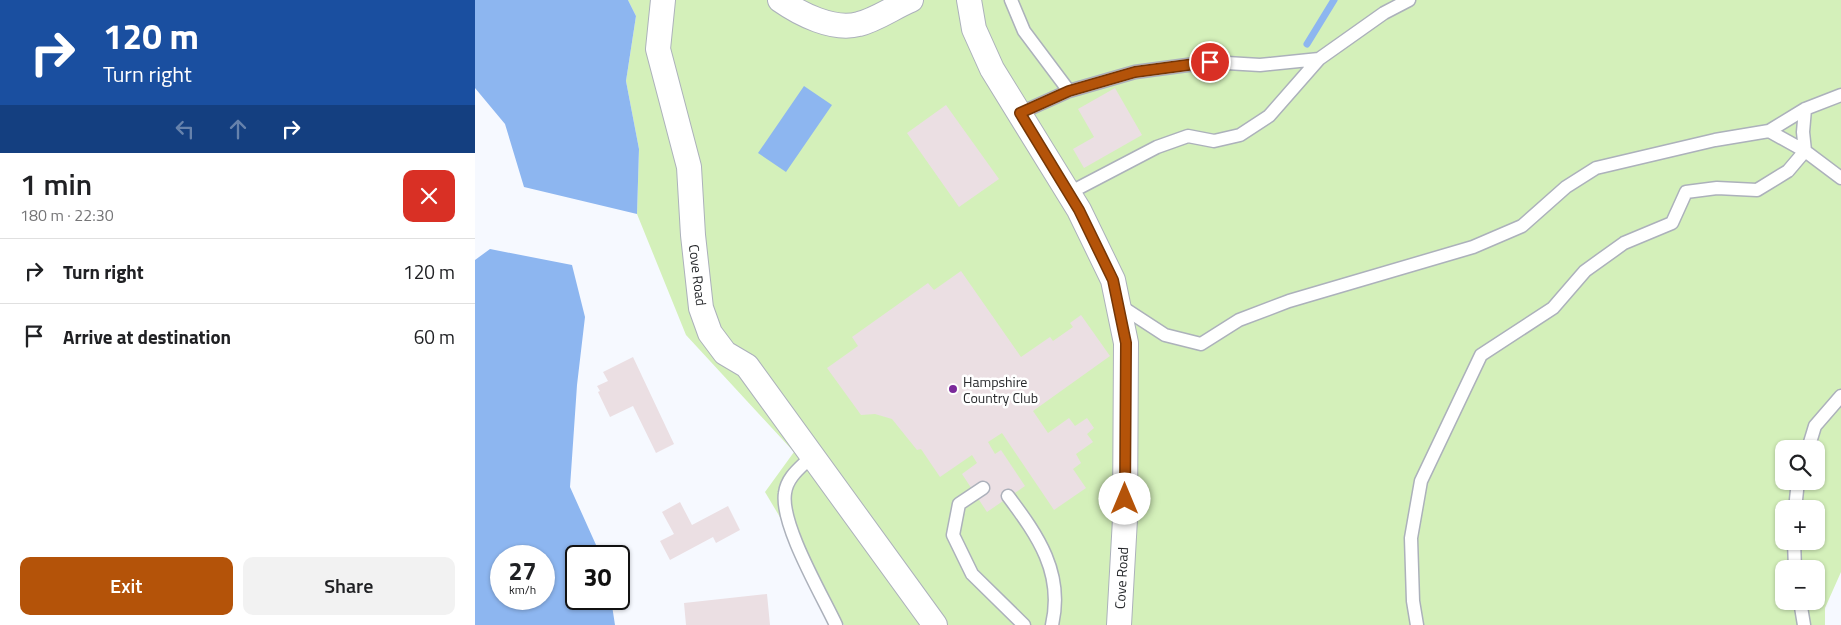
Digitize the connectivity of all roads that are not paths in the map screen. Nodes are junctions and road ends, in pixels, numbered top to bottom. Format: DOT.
graph roads {
  1 [pos="663,0"];
  2 [pos="780,0"];
  3 [pos="911,0"];
  4 [pos="969,0"];
  5 [pos="1011,0"];
  6 [pos="1409,0"];
  7 [pos="804,6"];
  8 [pos="1319,59"];
  9 [pos="1069,91"];
  10 [pos="1841,95"];
  11 [pos="1805,109"];
  12 [pos="1020,113"];
  13 [pos="1769,131"];
  14 [pos="1805,151"];
  15 [pos="1841,178"];
  16 [pos="1069,193"];
  17 [pos="1118,304"];
  18 [pos="1841,396"];
  19 [pos="1811,440"];
  20 [pos="811,457"];
  21 [pos="983,488"];
  22 [pos="1008,496"];
  23 [pos="1802,610"];
  24 [pos="836,625"];
  25 [pos="935,625"];
  26 [pos="1024,625"];
  27 [pos="1052,625"];
  28 [pos="1119,625"];
  29 [pos="1417,625"];
  30 [pos="1804,625"];
  1 -- 20 [label="street, Cove Road"];
  2 -- 7 [label="street"];
  3 -- 7 [label="street"];
  4 -- 12 [label="street, Cove Road"];
  5 -- 9 [label="lane"];
  6 -- 8 [label="lane"];
  8 -- 9 [label="lane"];
  8 -- 16 [label="lane"];
  9 -- 12 [label="lane"];
  10 -- 11 [label="lane"];
  11 -- 13 [label="lane"];
  11 -- 14 [label="lane"];
  12 -- 16 [label="street, Cove Road"];
  13 -- 14 [label="lane"];
  13 -- 17 [label="lane"];
  14 -- 15 [label="lane"];
  14 -- 29 [label="lane"];
  16 -- 17 [label="street, Cove Road"];
  17 -- 28 [label="street, Cove Road"];
  18 -- 19 [label="lane"];
  20 -- 24 [label="lane"];
  20 -- 25 [label="street, Cove Road"];
  21 -- 26 [label="lane"];
  22 -- 27 [label="lane"];
  23 -- 30 [label="lane"];
}
